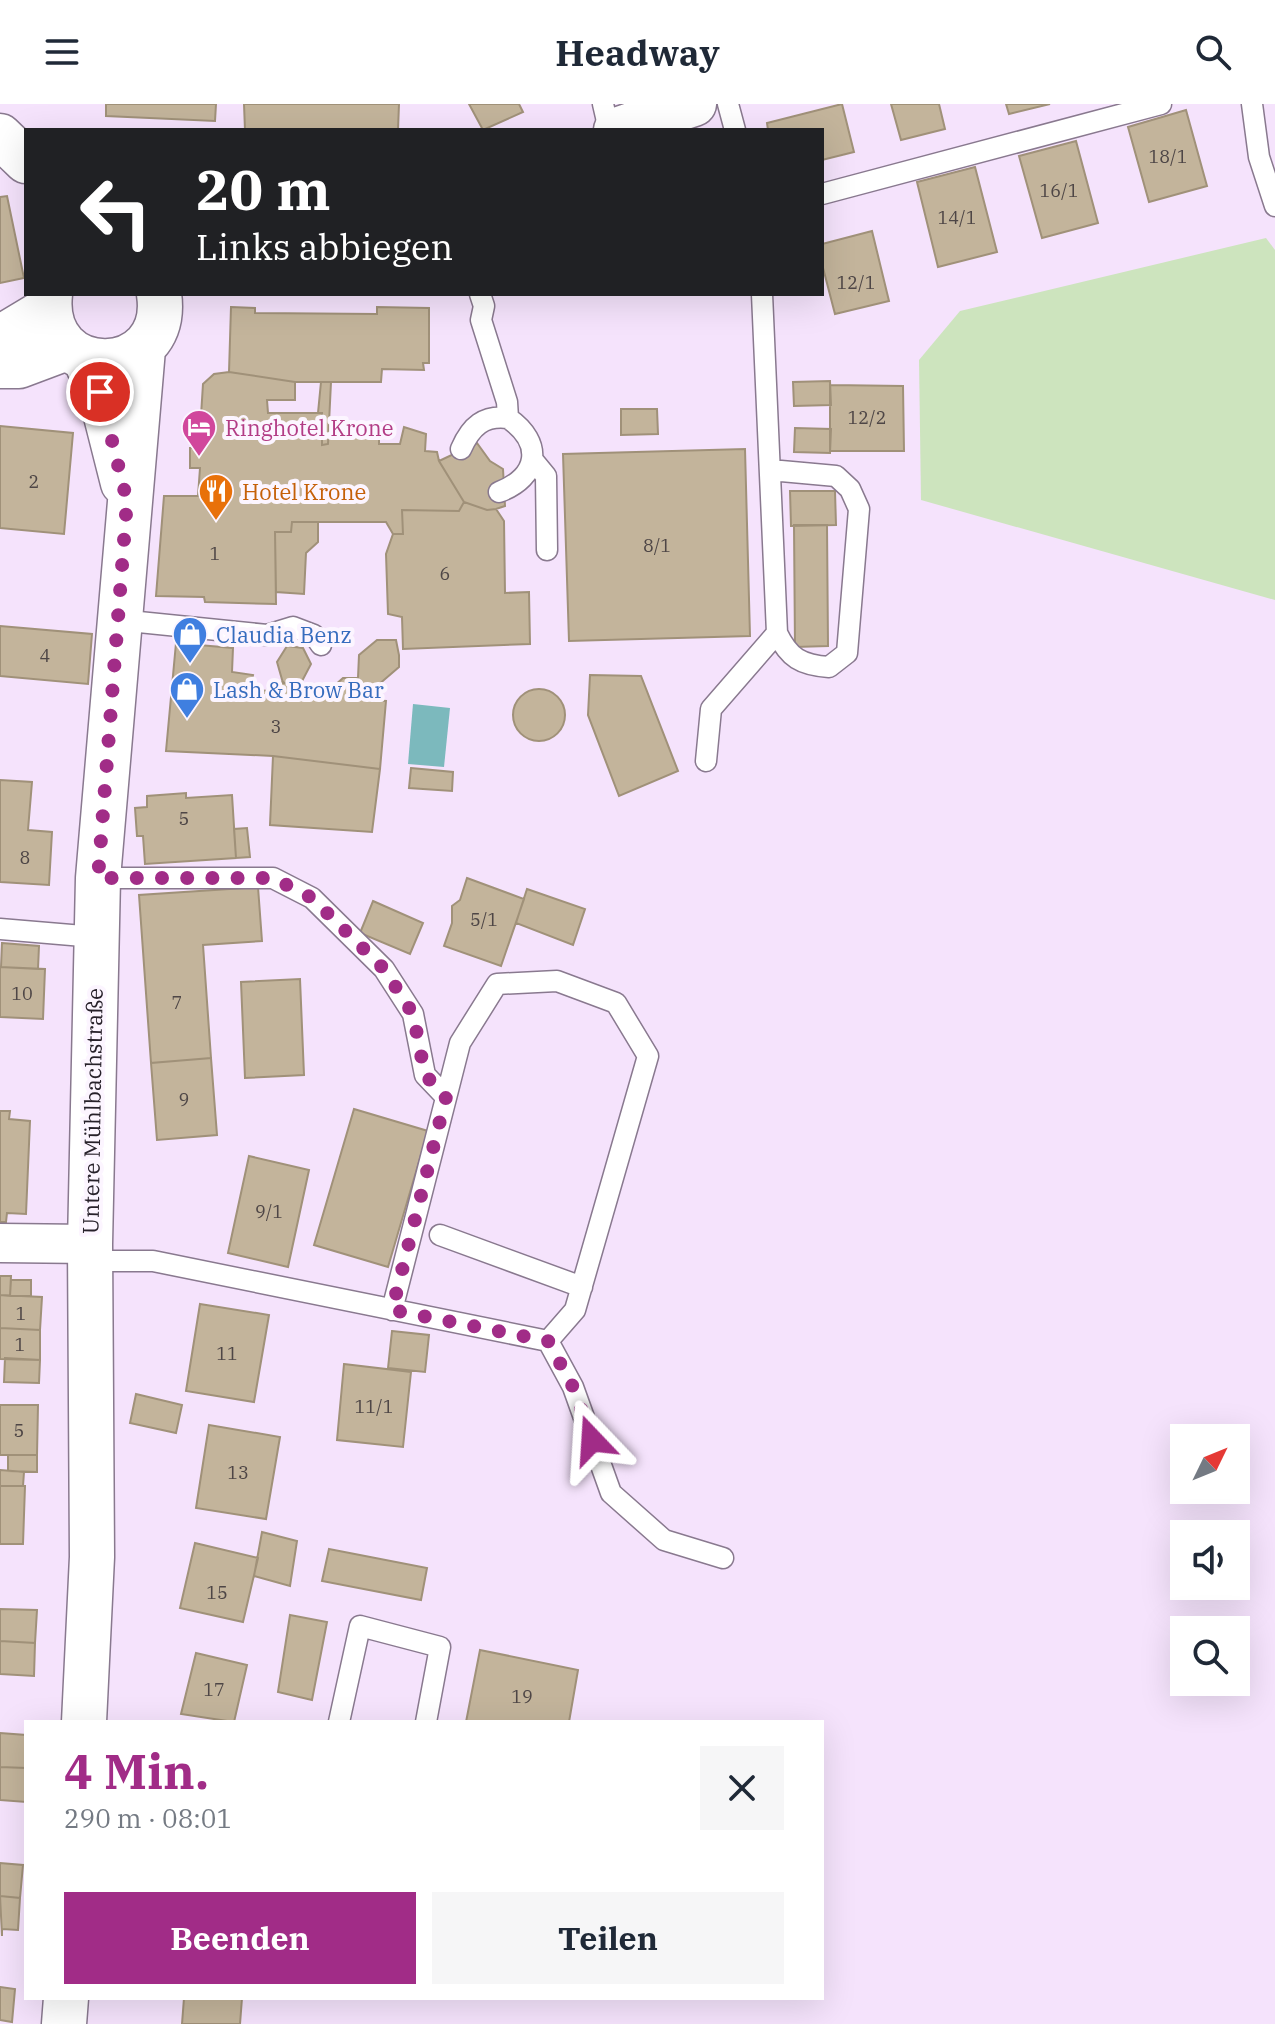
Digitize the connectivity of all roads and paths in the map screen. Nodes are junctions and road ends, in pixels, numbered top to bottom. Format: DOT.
graph roads {
  1 [pos="603,104"];
  2 [pos="694,104"];
  3 [pos="728,104"];
  4 [pos="1161,104"];
  5 [pos="1252,104"];
  6 [pos="609,128"];
  7 [pos="622,128"];
  8 [pos="734,128"];
  9 [pos="824,193"];
  10 [pos="1275,206"];
  11 [pos="189,296"];
  12 [pos="481,296"];
  13 [pos="762,296"];
  14 [pos="49,301"];
  15 [pos="154,322"];
  16 [pos="0,338"];
  17 [pos="76,353"];
  18 [pos="0,366"];
  19 [pos="508,418"];
  20 [pos="461,449"];
  21 [pos="532,459"];
  22 [pos="770,470"];
  23 [pos="499,492"];
  24 [pos="127,501"];
  25 [pos="547,550"];
  26 [pos="119,620"];
  27 [pos="777,633"];
  28 [pos="321,645"];
  29 [pos="706,761"];
  30 [pos="98,878"];
  31 [pos="0,929"];
  32 [pos="95,937"];
  33 [pos="446,1097"];
  34 [pos="440,1235"];
  35 [pos="0,1243"];
  36 [pos="90,1252"];
  37 [pos="582,1287"];
  38 [pos="392,1310"];
  39 [pos="548,1341"];
  40 [pos="723,1558"];
  41 [pos="84,1720"];
  42 [pos="339,1720"];
  43 [pos="426,1720"];
  44 [pos="66,2000"];
  45 [pos="64,2024"];
  1 -- 6 [label="lane"];
  2 -- 7 [label="main road"];
  3 -- 8 [label="lane"];
  4 -- 9 [label="lane"];
  5 -- 10 [label="lane"];
  11 -- 15 [label="main road"];
  12 -- 19 [label="lane"];
  13 -- 22 [label="lane"];
  14 -- 16 [label="main road"];
  14 -- 17 [label="main road, Untere Mühlbachstraße"];
  15 -- 17 [label="main road"];
  15 -- 24 [label="main road, Untere Mühlbachstraße"];
  17 -- 18 [label="main road"];
  17 -- 24 [label="main road, Untere Mühlbachstraße"];
  19 -- 20 [label="lane"];
  19 -- 21 [label="lane"];
  21 -- 23 [label="lane"];
  21 -- 25 [label="lane"];
  22 -- 27 [label="lane"];
  22 -- 27 [label="lane"];
  24 -- 26 [label="main road, Untere Mühlbachstraße"];
  26 -- 28 [label="lane"];
  26 -- 30 [label="main road, Untere Mühlbachstraße"];
  27 -- 29 [label="lane"];
  30 -- 32 [label="main road, Untere Mühlbachstraße"];
  30 -- 33 [label="lane"];
  31 -- 32 [label="lane"];
  32 -- 36 [label="main road, Untere Mühlbachstraße"];
  33 -- 37 [label="lane"];
  33 -- 38 [label="lane"];
  34 -- 37 [label="lane"];
  35 -- 36 [label="street"];
  36 -- 38 [label="lane"];
  36 -- 41 [label="main road, Untere Mühlbachstraße"];
  37 -- 39 [label="lane"];
  38 -- 39 [label="lane"];
  39 -- 40 [label="lane"];
  42 -- 43 [label="lane"];
  44 -- 45 [label="main road"];
}
